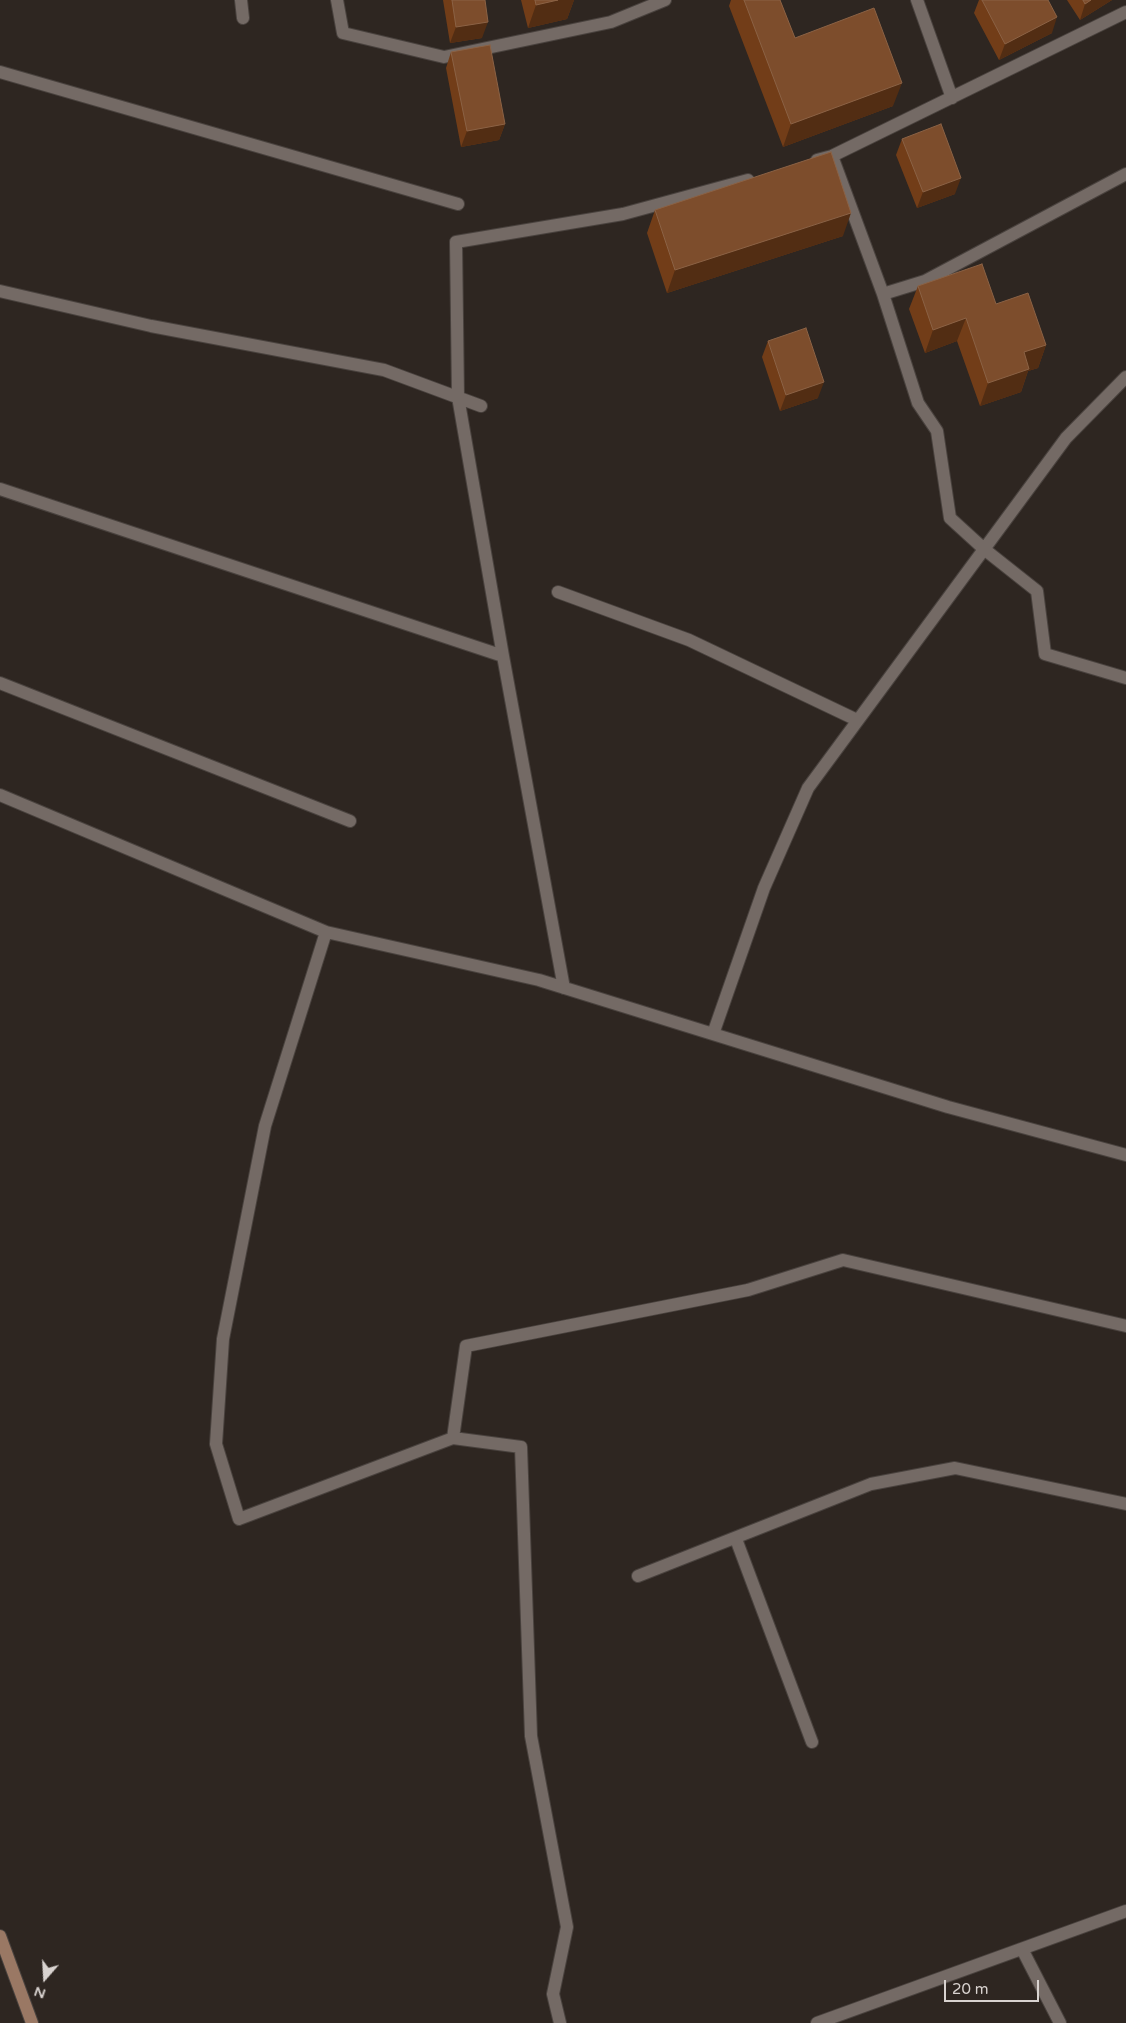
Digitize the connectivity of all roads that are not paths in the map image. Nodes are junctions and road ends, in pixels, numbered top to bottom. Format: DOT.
graph roads {
  1 [pos="242,0"];
  2 [pos="337,0"];
  3 [pos="665,0"];
  4 [pos="917,0"];
  5 [pos="1126,12"];
  6 [pos="244,18"];
  7 [pos="0,72"];
  8 [pos="952,98"];
  9 [pos="832,156"];
  10 [pos="804,164"];
  11 [pos="1126,174"];
  12 [pos="756,178"];
  13 [pos="458,204"];
  14 [pos="0,291"];
  15 [pos="883,294"];
  16 [pos="1126,377"];
  17 [pos="458,398"];
  18 [pos="481,406"];
  19 [pos="0,489"];
  20 [pos="984,549"];
  21 [pos="558,592"];
  22 [pos="503,656"];
  23 [pos="1126,678"];
  24 [pos="0,683"];
  25 [pos="857,720"];
  26 [pos="0,795"];
  27 [pos="350,821"];
  28 [pos="326,932"];
  29 [pos="564,988"];
  30 [pos="712,1034"];
  31 [pos="1126,1155"];
  32 [pos="1126,1326"];
  33 [pos="453,1438"];
  34 [pos="1126,1504"];
  35 [pos="736,1538"];
  36 [pos="638,1576"];
  37 [pos="812,1742"];
  38 [pos="1126,1911"];
  39 [pos="0,1936"];
  40 [pos="1022,1949"];
  41 [pos="32,2023"];
  42 [pos="560,2023"];
  43 [pos="817,2023"];
  44 [pos="1060,2023"];
  1 -- 6 [label="street"];
  2 -- 3 [label="street"];
  4 -- 8 [label="street"];
  5 -- 8 [label="street"];
  7 -- 13 [label="street"];
  8 -- 9 [label="street"];
  9 -- 10 [label="street"];
  9 -- 15 [label="street"];
  11 -- 15 [label="street"];
  12 -- 17 [label="street"];
  14 -- 17 [label="street"];
  15 -- 20 [label="street"];
  16 -- 20 [label="street"];
  17 -- 18 [label="street"];
  17 -- 22 [label="street"];
  19 -- 22 [label="street"];
  20 -- 23 [label="street"];
  20 -- 25 [label="street"];
  21 -- 25 [label="street"];
  22 -- 29 [label="street"];
  24 -- 27 [label="street"];
  25 -- 30 [label="street"];
  26 -- 28 [label="street"];
  28 -- 29 [label="street"];
  28 -- 33 [label="street"];
  29 -- 30 [label="street"];
  30 -- 31 [label="street"];
  32 -- 33 [label="street"];
  33 -- 42 [label="street"];
  34 -- 35 [label="street"];
  35 -- 36 [label="street"];
  35 -- 37 [label="street"];
  38 -- 40 [label="street"];
  39 -- 41 [label="street"];
  40 -- 43 [label="street"];
  40 -- 44 [label="street"];
}
